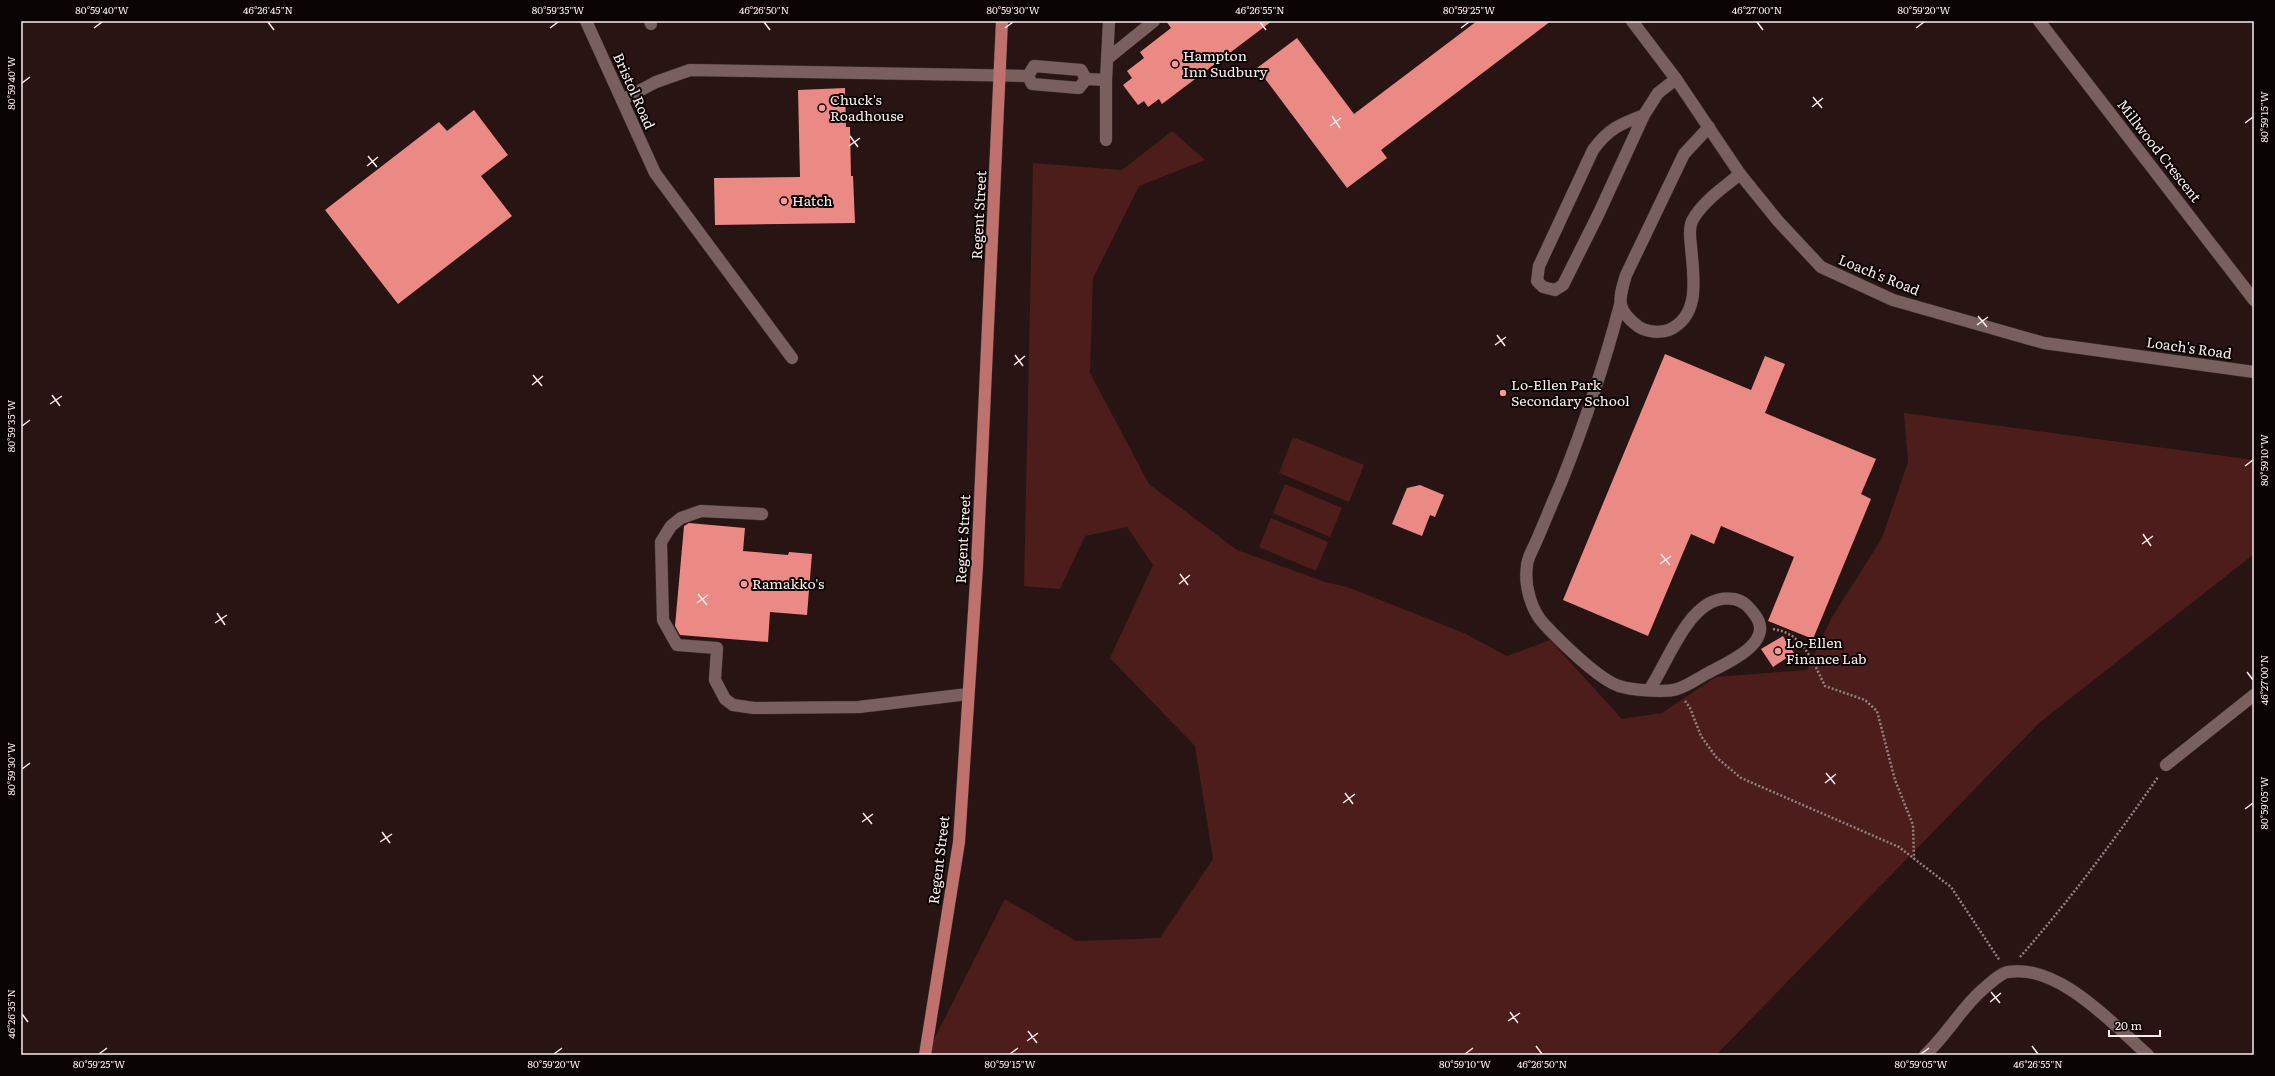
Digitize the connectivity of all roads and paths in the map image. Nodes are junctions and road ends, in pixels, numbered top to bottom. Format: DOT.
graph roads {
  1 [pos="586,21"];
  2 [pos="1002,21"];
  3 [pos="1109,21"];
  4 [pos="1154,21"];
  5 [pos="1632,21"];
  6 [pos="2040,21"];
  7 [pos="1107,59"];
  8 [pos="1001,74"];
  9 [pos="1028,76"];
  10 [pos="1086,79"];
  11 [pos="1676,79"];
  12 [pos="1106,80"];
  13 [pos="622,100"];
  14 [pos="1644,115"];
  15 [pos="1708,127"];
  16 [pos="1106,140"];
  17 [pos="1740,174"];
  18 [pos="2254,300"];
  19 [pos="1620,305"];
  20 [pos="792,358"];
  21 [pos="2254,372"];
  22 [pos="762,514"];
  23 [pos="1760,628"];
  24 [pos="1649,690"];
  25 [pos="1676,690"];
  26 [pos="968,694"];
  27 [pos="2254,695"];
  28 [pos="2166,765"];
  29 [pos="1914,859"];
  30 [pos="2007,972"];
  31 [pos="925,1055"];
  32 [pos="1925,1055"];
  33 [pos="2148,1055"];
  1 -- 13 [label="street, Bristol Road"];
  2 -- 8 [label="main road, Regent Street"];
  3 -- 7 [label="street"];
  4 -- 7 [label="street"];
  5 -- 11 [label="street, Loach's Road"];
  6 -- 18 [label="street, Millwood Crescent"];
  7 -- 12 [label="street"];
  8 -- 9 [label="street"];
  8 -- 13 [label="street"];
  8 -- 26 [label="main road, Regent Street"];
  9 -- 10 [label="street"];
  9 -- 10 [label="street"];
  10 -- 12 [label="street"];
  11 -- 14 [label="street"];
  11 -- 15 [label="street, Loach's Road"];
  12 -- 16 [label="street"];
  13 -- 20 [label="street, Bristol Road"];
  14 -- 14 [label="street"];
  15 -- 17 [label="street, Loach's Road"];
  15 -- 19 [label="street"];
  17 -- 19 [label="street"];
  17 -- 21 [label="street, Loach's Road"];
  19 -- 24 [label="street"];
  22 -- 26 [label="street"];
  23 -- 24 [label="street"];
  23 -- 25 [label="street"];
  23 -- 29 [label="path"];
  24 -- 25 [label="street"];
  25 -- 29 [label="path"];
  26 -- 31 [label="main road, Regent Street"];
  27 -- 28 [label="street"];
  28 -- 30 [label="path"];
  29 -- 30 [label="path"];
  30 -- 32 [label="street"];
  30 -- 33 [label="street"];
}
